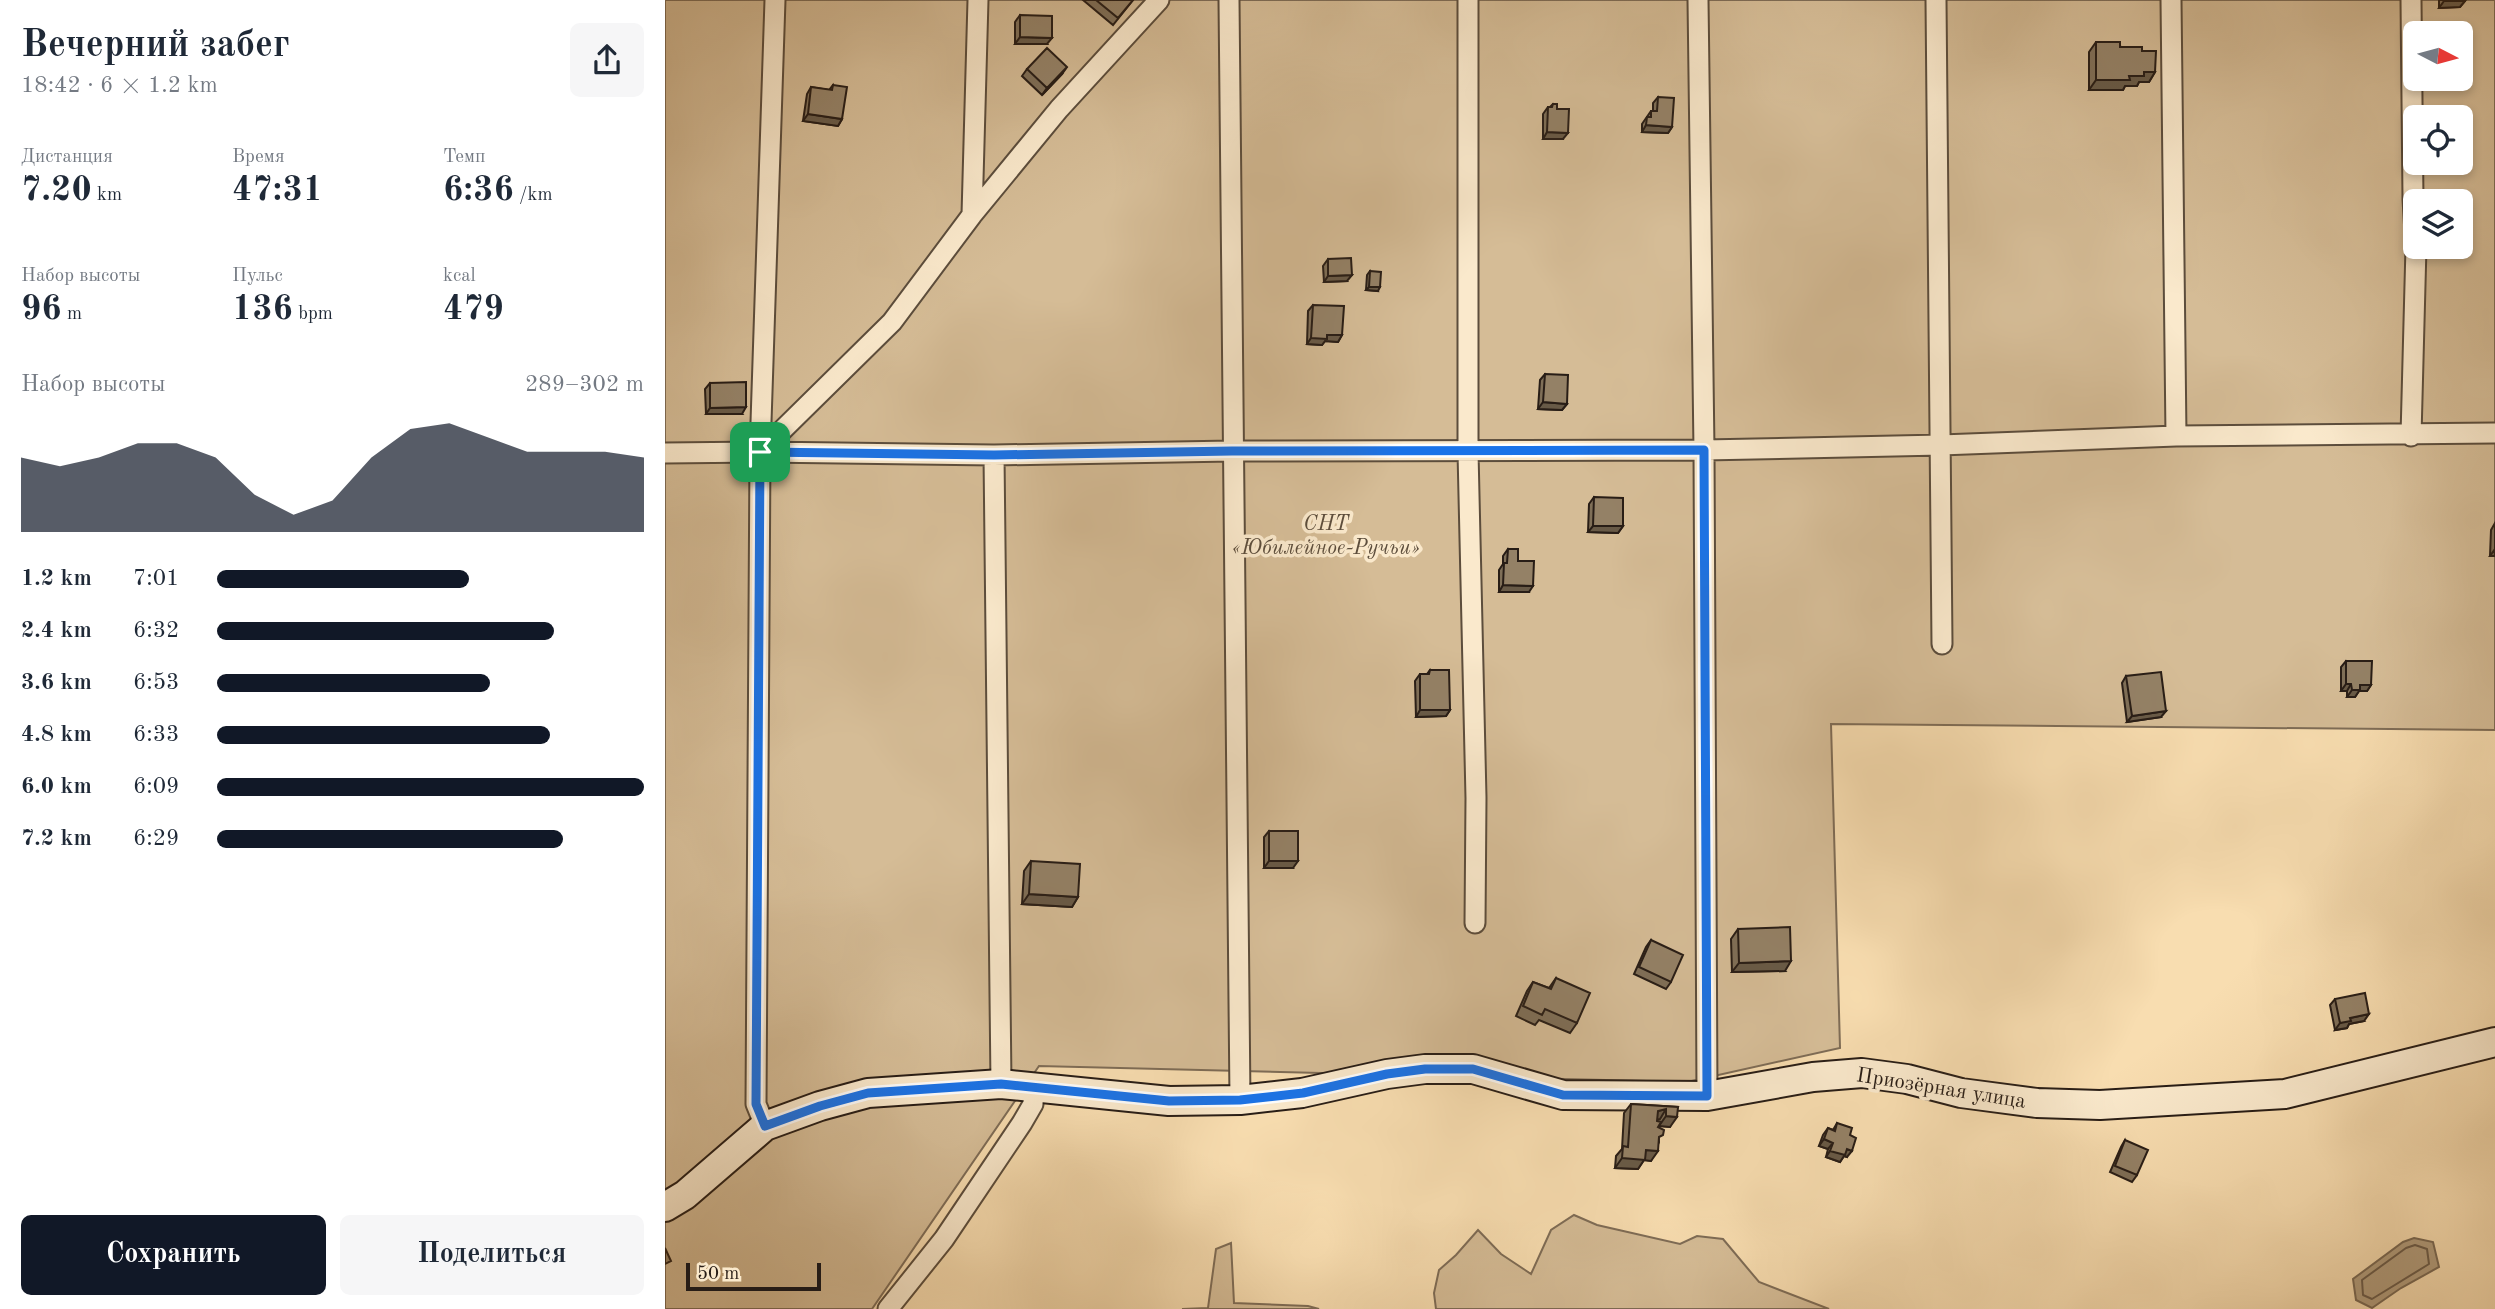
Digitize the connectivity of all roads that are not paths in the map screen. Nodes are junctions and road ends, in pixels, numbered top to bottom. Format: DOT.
graph roads {
  1 [pos="775,0"];
  2 [pos="978,0"];
  3 [pos="1159,0"];
  4 [pos="1229,0"];
  5 [pos="1468,0"];
  6 [pos="1698,0"];
  7 [pos="1937,0"];
  8 [pos="2172,0"];
  9 [pos="2411,0"];
  10 [pos="2413,189"];
  11 [pos="972,215"];
  12 [pos="2416,259"];
  13 [pos="2495,433"];
  14 [pos="2176,436"];
  15 [pos="2411,436"];
  16 [pos="1941,445"];
  17 [pos="1704,450"];
  18 [pos="1232,451"];
  19 [pos="760,452"];
  20 [pos="1468,452"];
  21 [pos="665,453"];
  22 [pos="994,455"];
  23 [pos="1942,645"];
  24 [pos="1475,923"];
  25 [pos="2495,1042"];
  26 [pos="1001,1084"];
  27 [pos="1034,1087"];
  28 [pos="1707,1096"];
  29 [pos="1240,1100"];
  30 [pos="765,1126"];
  31 [pos="665,1207"];
  32 [pos="888,1309"];
  1 -- 19 [label="street"];
  2 -- 11 [label="street"];
  3 -- 11 [label="street"];
  4 -- 18 [label="street"];
  5 -- 20 [label="street"];
  6 -- 17 [label="street"];
  7 -- 16 [label="street"];
  8 -- 14 [label="street"];
  9 -- 10 [label="street"];
  11 -- 19 [label="street"];
  12 -- 15 [label="street"];
  13 -- 15 [label="street"];
  14 -- 15 [label="street"];
  14 -- 16 [label="street"];
  16 -- 17 [label="street"];
  16 -- 23 [label="street"];
  17 -- 20 [label="street"];
  17 -- 28 [label="street"];
  18 -- 20 [label="street"];
  18 -- 22 [label="street"];
  18 -- 29 [label="street"];
  19 -- 21 [label="street"];
  19 -- 22 [label="street"];
  19 -- 30 [label="street"];
  20 -- 24 [label="street"];
  22 -- 26 [label="street"];
  25 -- 28 [label="street, Приозёрная улица"];
  26 -- 27 [label="street, Приозёрная улица"];
  26 -- 30 [label="street, Приозёрная улица"];
  27 -- 29 [label="street, Приозёрная улица"];
  27 -- 32 [label="street"];
  28 -- 29 [label="street, Приозёрная улица"];
  30 -- 31 [label="street"];
}
